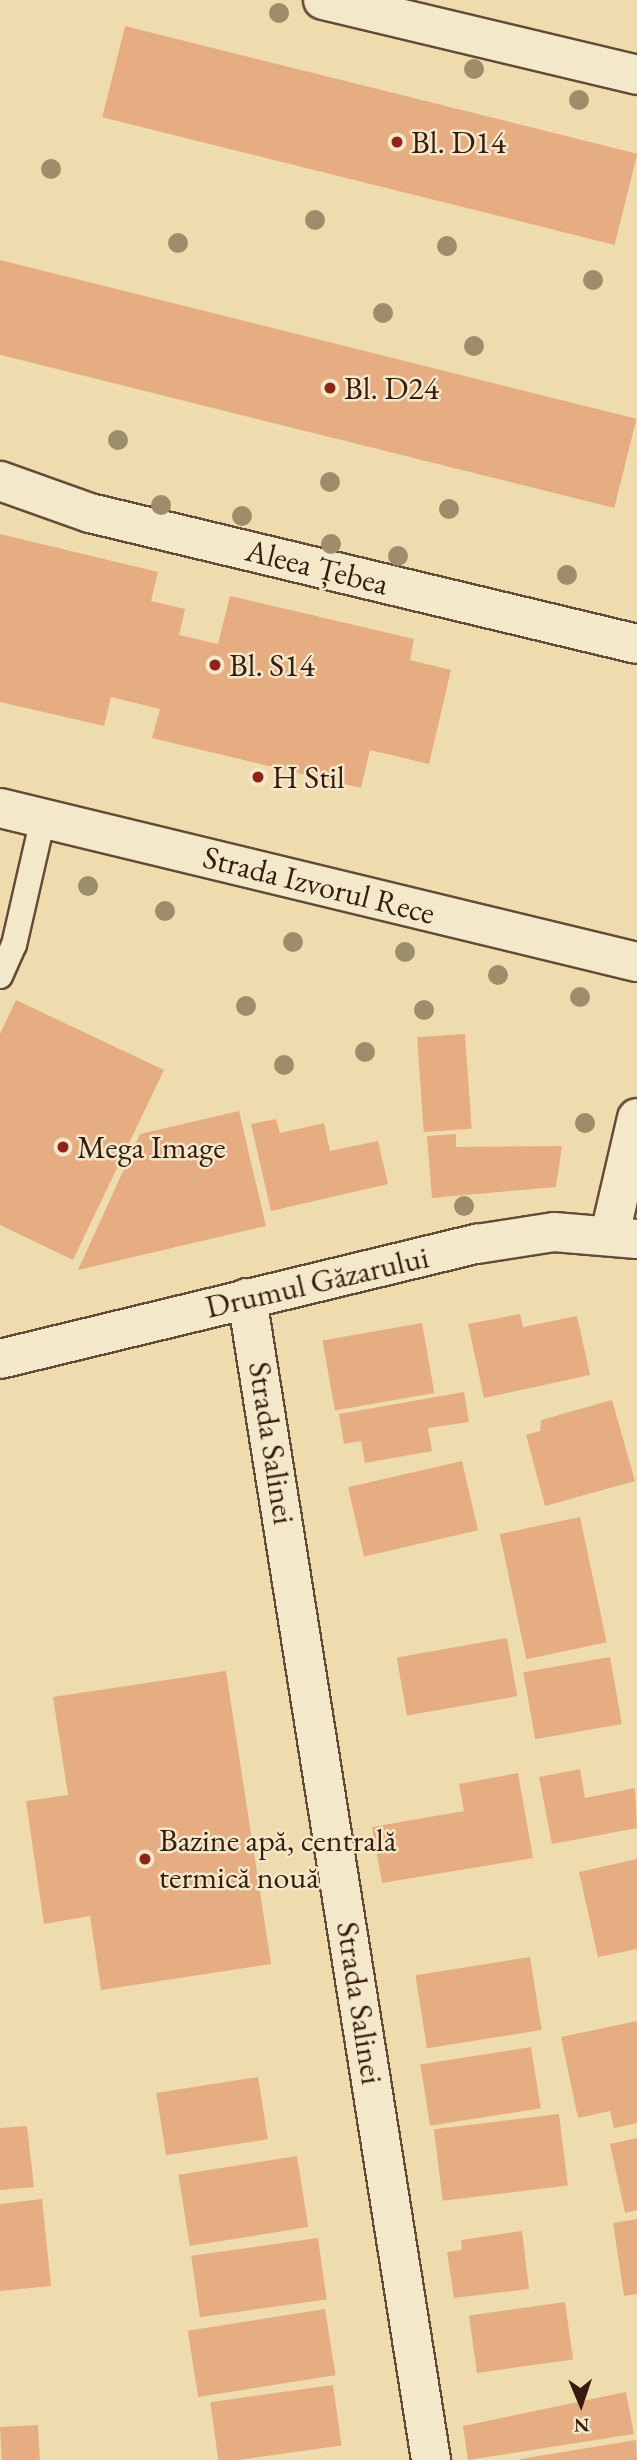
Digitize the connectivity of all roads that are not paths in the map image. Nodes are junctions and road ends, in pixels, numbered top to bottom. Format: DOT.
graph roads {
  1 [pos="323,0"];
  2 [pos="637,75"];
  3 [pos="0,481"];
  4 [pos="637,644"];
  5 [pos="0,808"];
  6 [pos="43,818"];
  7 [pos="637,962"];
  8 [pos="0,976"];
  9 [pos="637,1118"];
  10 [pos="623,1237"];
  11 [pos="247,1298"];
  12 [pos="0,1359"];
  13 [pos="431,2460"];
  1 -- 2 [label="street"];
  3 -- 4 [label="street, Aleea Țebea"];
  5 -- 6 [label="street, Strada Izvorul Rece"];
  6 -- 7 [label="street, Strada Izvorul Rece"];
  6 -- 8 [label="lane"];
  9 -- 10 [label="street"];
  10 -- 11 [label="street, Drumul Găzarului"];
  11 -- 12 [label="street, Drumul Găzarului"];
  11 -- 13 [label="street, Strada Salinei"];
}
